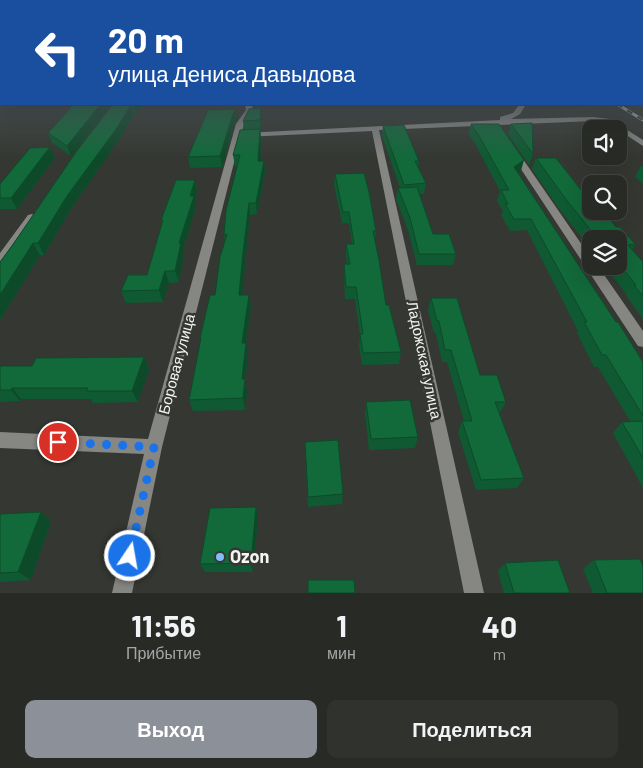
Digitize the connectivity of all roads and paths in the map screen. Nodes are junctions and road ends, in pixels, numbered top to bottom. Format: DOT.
graph roads {
  1 [pos="248,105"];
  2 [pos="522,105"];
  3 [pos="496,126"];
  4 [pos="375,128"];
  5 [pos="237,136"];
  6 [pos="643,144"];
  7 [pos="510,146"];
  8 [pos="38,208"];
  9 [pos="582,253"];
  10 [pos="0,261"];
  11 [pos="597,275"];
  12 [pos="643,342"];
  13 [pos="0,440"];
  14 [pos="154,447"];
  15 [pos="122,593"];
  16 [pos="474,593"];
  1 -- 5 [label="street, Боровая улица"];
  2 -- 3 [label="street"];
  3 -- 4 [label="street"];
  3 -- 6 [label="street"];
  4 -- 5 [label="street"];
  4 -- 16 [label="street, Ладожская улица"];
  5 -- 14 [label="street, Боровая улица"];
  7 -- 9 [label="street"];
  8 -- 10 [label="street"];
  11 -- 12 [label="street"];
  13 -- 14 [label="street"];
  14 -- 15 [label="street, Боровая улица"];
}
